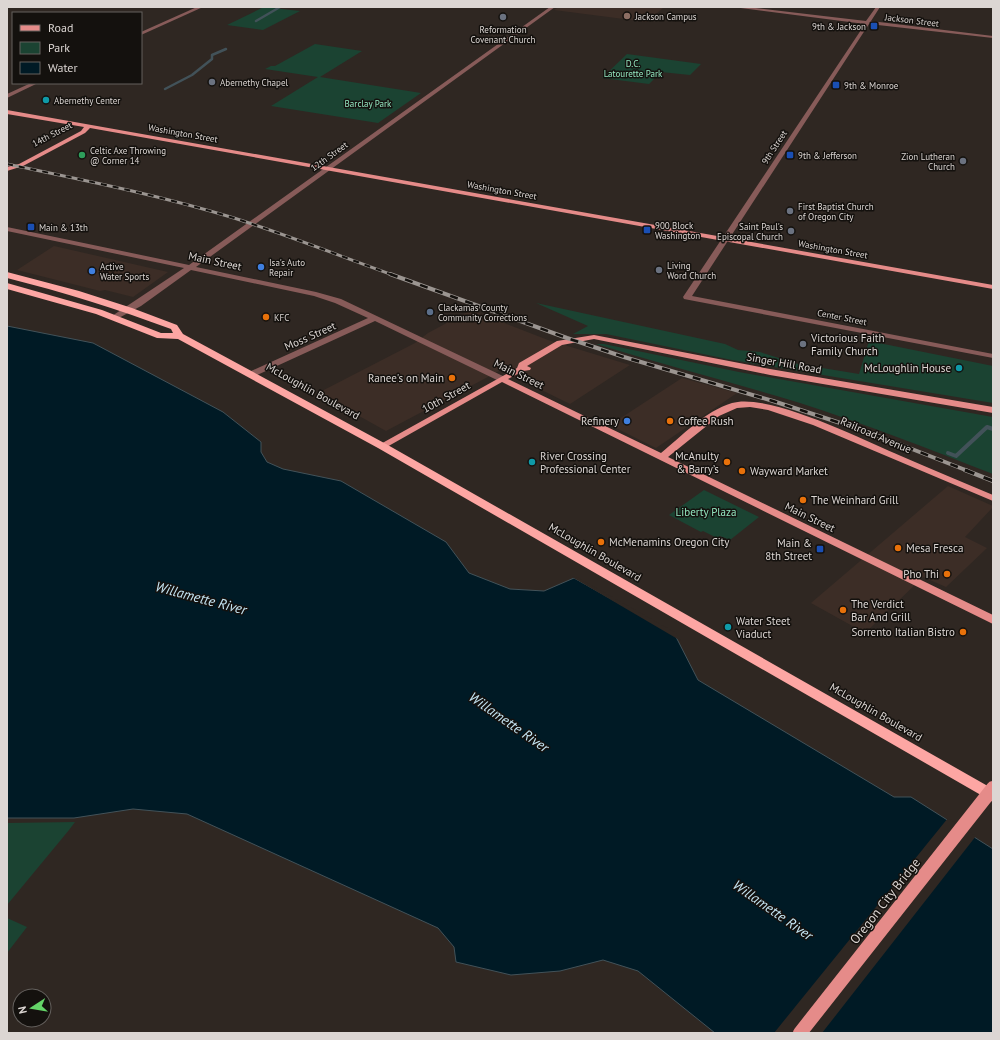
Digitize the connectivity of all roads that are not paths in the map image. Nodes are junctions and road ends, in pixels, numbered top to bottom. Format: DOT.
graph roads {
  1 [pos="201,7"];
  2 [pos="552,7"];
  3 [pos="735,7"];
  4 [pos="878,7"];
  5 [pos="868,22"];
  6 [pos="142,34"];
  7 [pos="993,37"];
  8 [pos="33,84"];
  9 [pos="7,96"];
  10 [pos="7,112"];
  11 [pos="88,127"];
  12 [pos="8,169"];
  13 [pos="327,169"];
  14 [pos="7,229"];
  15 [pos="724,240"];
  16 [pos="190,268"];
  17 [pos="7,276"];
  18 [pos="7,286"];
  19 [pos="993,288"];
  20 [pos="687,297"];
  21 [pos="129,310"];
  22 [pos="115,318"];
  23 [pos="376,318"];
  24 [pos="180,336"];
  25 [pos="570,342"];
  26 [pos="993,356"];
  27 [pos="252,374"];
  28 [pos="502,379"];
  29 [pos="993,410"];
  30 [pos="382,446"];
  31 [pos="661,458"];
  32 [pos="993,498"];
  33 [pos="993,620"];
  34 [pos="993,788"];
  35 [pos="993,796"];
  36 [pos="800,1033"];
  1 -- 6 [label="street"];
  2 -- 13 [label="street, 12th Street"];
  3 -- 5 [label="street, Jackson Street"];
  4 -- 5 [label="street, 9th Street"];
  5 -- 7 [label="street, Jackson Street"];
  5 -- 15 [label="street, 9th Street"];
  8 -- 9 [label="street"];
  10 -- 11 [label="main road, Washington Street"];
  11 -- 12 [label="main road, 14th Street"];
  11 -- 13 [label="main road, Washington Street"];
  13 -- 15 [label="main road, Washington Street"];
  13 -- 16 [label="street, 12th Street"];
  14 -- 16 [label="street, Main Street"];
  15 -- 19 [label="main road, Washington Street"];
  15 -- 20 [label="street, 9th Street"];
  16 -- 21 [label="street, 12th Street"];
  16 -- 23 [label="street, Main Street"];
  17 -- 21 [label="highway, McLoughlin Boulevard"];
  18 -- 22 [label="highway, McLoughlin Boulevard"];
  20 -- 26 [label="street, Center Street"];
  21 -- 22 [label="street, 12th Street"];
  21 -- 24 [label="highway, McLoughlin Boulevard"];
  22 -- 24 [label="highway, McLoughlin Boulevard"];
  23 -- 27 [label="street, Moss Street"];
  23 -- 28 [label="street, Main Street"];
  24 -- 27 [label="highway, McLoughlin Boulevard"];
  25 -- 28 [label="main road, 10th Street"];
  25 -- 29 [label="main road, Singer Hill Road"];
  27 -- 30 [label="highway, McLoughlin Boulevard"];
  28 -- 30 [label="main road, 10th Street"];
  28 -- 31 [label="main road, Main Street"];
  30 -- 35 [label="highway, McLoughlin Boulevard"];
  31 -- 32 [label="main road, Railroad Avenue"];
  31 -- 33 [label="main road, Main Street"];
  34 -- 36 [label="main road, Oregon City Bridge, bridge"];
}
